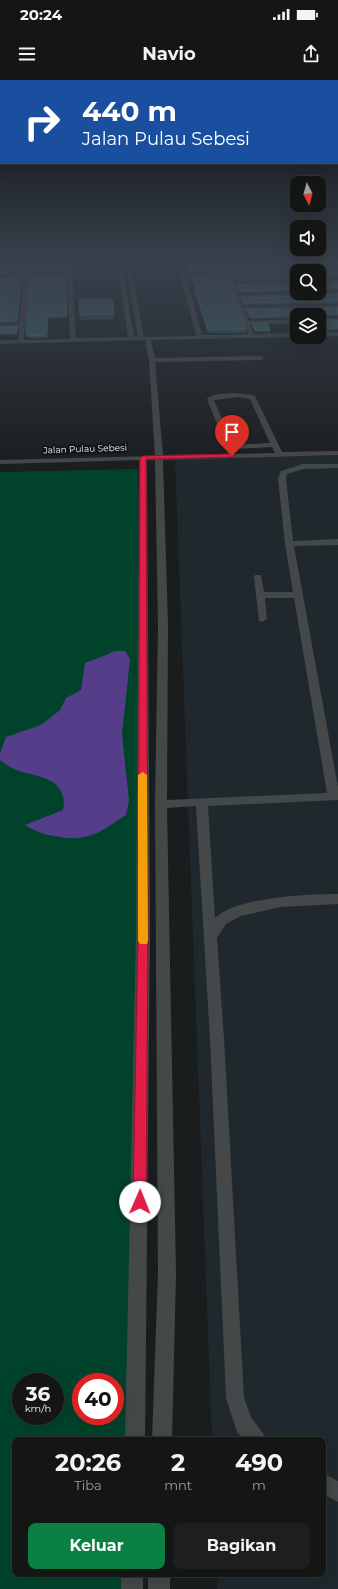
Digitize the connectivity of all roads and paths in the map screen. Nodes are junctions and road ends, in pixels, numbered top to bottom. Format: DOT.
graph roads {
  1 [pos="22,333"];
  2 [pos="73,333"];
  3 [pos="130,333"];
  4 [pos="142,333"];
  5 [pos="199,333"];
  6 [pos="338,334"];
  7 [pos="290,335"];
  8 [pos="326,335"];
  9 [pos="252,336"];
  10 [pos="200,338"];
  11 [pos="131,339"];
  12 [pos="144,339"];
  13 [pos="73,340"];
  14 [pos="21,341"];
  15 [pos="0,342"];
  16 [pos="261,358"];
  17 [pos="152,360"];
  18 [pos="274,445"];
  19 [pos="229,447"];
  20 [pos="338,453"];
  21 [pos="280,454"];
  22 [pos="232,456"];
  23 [pos="159,457"];
  24 [pos="143,458"];
  25 [pos="0,462"];
  26 [pos="338,466"];
  27 [pos="338,542"];
  28 [pos="289,544"];
  29 [pos="258,577"];
  30 [pos="299,594"];
  31 [pos="260,595"];
  32 [pos="262,619"];
  33 [pos="336,796"];
  34 [pos="202,802"];
  35 [pos="161,804"];
  36 [pos="338,899"];
  37 [pos="210,938"];
  38 [pos="135,1437"];
  39 [pos="162,1437"];
  40 [pos="254,1437"];
  41 [pos="326,1485"];
  42 [pos="338,1492"];
  43 [pos="132,1577"];
  44 [pos="159,1577"];
  45 [pos="132,1589"];
  46 [pos="159,1589"];
  1 -- 14 [label="street"];
  2 -- 13 [label="street"];
  3 -- 11 [label="street"];
  4 -- 12 [label="street"];
  5 -- 10 [label="street"];
  6 -- 8 [label="street"];
  7 -- 9 [label="street"];
  9 -- 10 [label="street"];
  10 -- 12 [label="street"];
  11 -- 12 [label="street"];
  11 -- 13 [label="street"];
  12 -- 17 [label="street"];
  13 -- 14 [label="street"];
  14 -- 15 [label="street"];
  16 -- 17 [label="street"];
  17 -- 23 [label="street"];
  18 -- 19 [label="street"];
  18 -- 19 [label="street"];
  18 -- 21 [label="street"];
  19 -- 22 [label="street"];
  20 -- 21 [label="street, Jalan Pulau Sebesi"];
  21 -- 22 [label="street, Jalan Pulau Sebesi"];
  22 -- 23 [label="street, Jalan Pulau Sebesi"];
  23 -- 24 [label="street, Jalan Pulau Sebesi"];
  23 -- 35 [label="street"];
  24 -- 25 [label="street, Jalan Pulau Sebesi"];
  24 -- 38 [label="street"];
  26 -- 28 [label="street"];
  27 -- 28 [label="street"];
  28 -- 30 [label="street"];
  29 -- 31 [label="street"];
  30 -- 31 [label="street"];
  30 -- 33 [label="street"];
  31 -- 32 [label="street"];
  33 -- 34 [label="street"];
  34 -- 35 [label="street"];
  34 -- 37 [label="street"];
  35 -- 39 [label="street"];
  36 -- 37 [label="street"];
  37 -- 40 [label="street"];
  41 -- 42 [label="street"];
  43 -- 45 [label="street"];
  44 -- 46 [label="street"];
}
